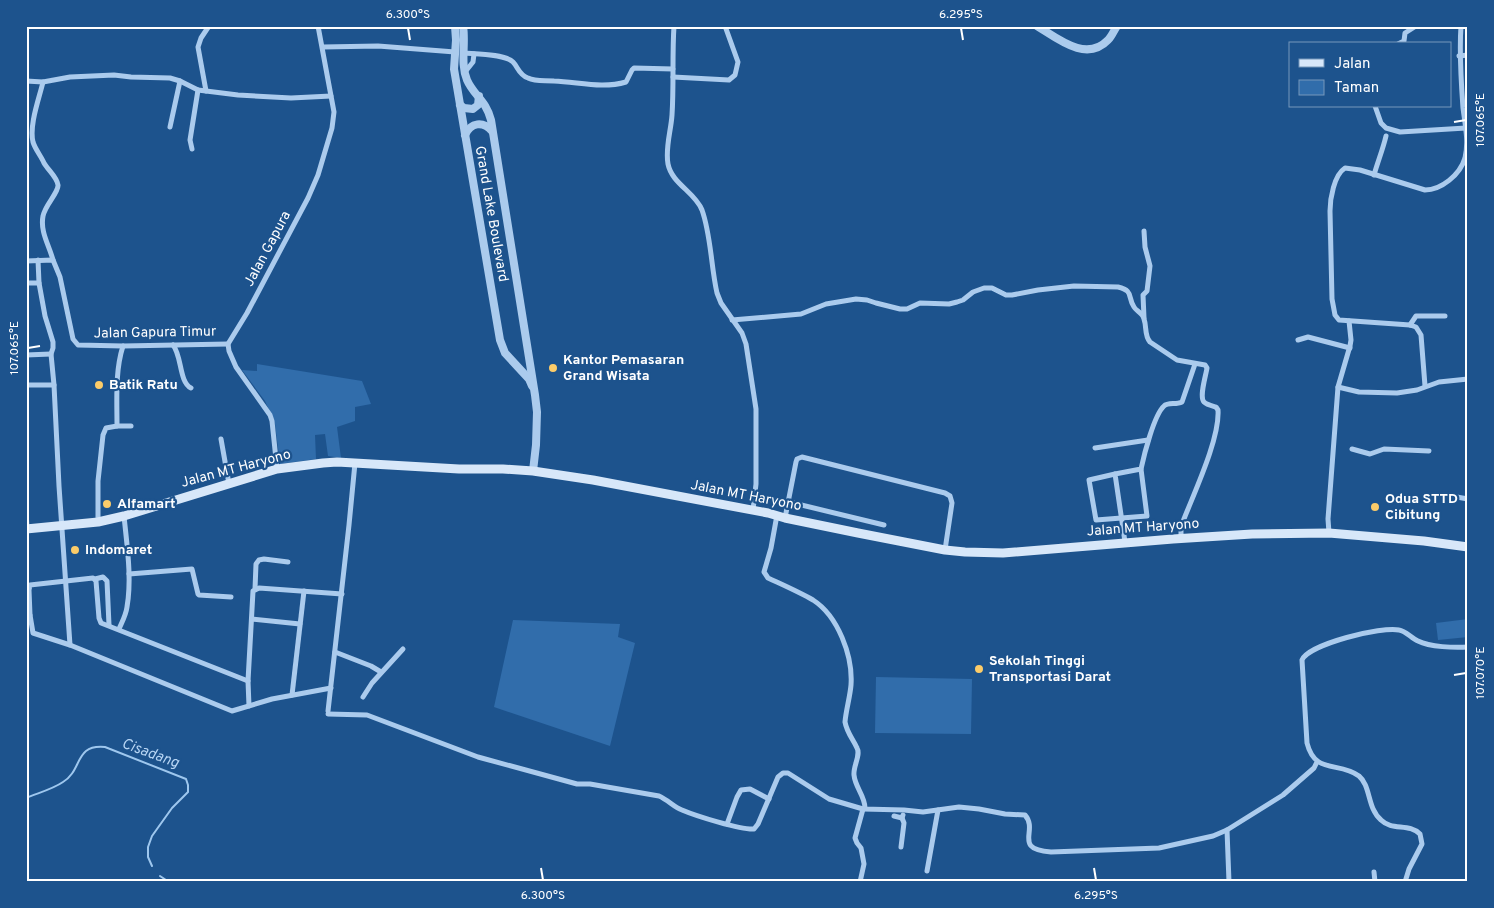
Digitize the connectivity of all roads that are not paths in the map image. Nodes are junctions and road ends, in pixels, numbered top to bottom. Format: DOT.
graph roads {
  1 [pos="209,26"];
  2 [pos="318,26"];
  3 [pos="455,26"];
  4 [pos="463,26"];
  5 [pos="674,26"];
  6 [pos="725,26"];
  7 [pos="1037,26"];
  8 [pos="1116,26"];
  9 [pos="1416,26"];
  10 [pos="1461,26"];
  11 [pos="1402,42"];
  12 [pos="323,47"];
  13 [pos="455,52"];
  14 [pos="464,53"];
  15 [pos="474,54"];
  16 [pos="1468,55"];
  17 [pos="1459,56"];
  18 [pos="673,69"];
  19 [pos="464,72"];
  20 [pos="673,77"];
  21 [pos="26,81"];
  22 [pos="180,81"];
  23 [pos="43,82"];
  24 [pos="198,90"];
  25 [pos="206,91"];
  26 [pos="331,96"];
  27 [pos="479,96"];
  28 [pos="460,105"];
  29 [pos="1376,108"];
  30 [pos="1466,112"];
  31 [pos="170,126"];
  32 [pos="1466,128"];
  33 [pos="492,131"];
  34 [pos="465,135"];
  35 [pos="1386,136"];
  36 [pos="192,149"];
  37 [pos="1374,175"];
  38 [pos="1144,231"];
  39 [pos="38,260"];
  40 [pos="53,260"];
  41 [pos="26,261"];
  42 [pos="26,283"];
  43 [pos="39,283"];
  44 [pos="1445,316"];
  45 [pos="1144,318"];
  46 [pos="732,320"];
  47 [pos="1349,321"];
  48 [pos="1410,325"];
  49 [pos="1298,340"];
  50 [pos="228,344"];
  51 [pos="173,345"];
  52 [pos="123,346"];
  53 [pos="1350,348"];
  54 [pos="26,354"];
  55 [pos="50,354"];
  56 [pos="1195,364"];
  57 [pos="1468,379"];
  58 [pos="54,385"];
  59 [pos="26,386"];
  60 [pos="1425,386"];
  61 [pos="1338,387"];
  62 [pos="191,388"];
  63 [pos="535,395"];
  64 [pos="117,426"];
  65 [pos="131,426"];
  66 [pos="221,439"];
  67 [pos="1148,440"];
  68 [pos="1096,448"];
  69 [pos="1352,449"];
  70 [pos="1429,451"];
  71 [pos="355,463"];
  72 [pos="278,469"];
  73 [pos="1141,469"];
  74 [pos="533,472"];
  75 [pos="1115,474"];
  76 [pos="229,484"];
  77 [pos="1451,496"];
  78 [pos="1468,499"];
  79 [pos="789,502"];
  80 [pos="26,509"];
  81 [pos="753,510"];
  82 [pos="124,516"];
  83 [pos="781,517"];
  84 [pos="1121,518"];
  85 [pos="98,522"];
  86 [pos="884,525"];
  87 [pos="62,526"];
  88 [pos="27,529"];
  89 [pos="1329,533"];
  90 [pos="1181,539"];
  91 [pos="1125,542"];
  92 [pos="1468,547"];
  93 [pos="945,550"];
  94 [pos="288,562"];
  95 [pos="128,574"];
  96 [pos="95,579"];
  97 [pos="65,581"];
  98 [pos="255,589"];
  99 [pos="304,591"];
  100 [pos="342,594"];
  101 [pos="231,598"];
  102 [pos="28,615"];
  103 [pos="252,619"];
  104 [pos="300,624"];
  105 [pos="109,625"];
  106 [pos="119,629"];
  107 [pos="29,630"];
  108 [pos="70,645"];
  109 [pos="1468,647"];
  110 [pos="403,649"];
  111 [pos="335,652"];
  112 [pos="381,672"];
  113 [pos="248,681"];
  114 [pos="331,688"];
  115 [pos="292,695"];
  116 [pos="363,697"];
  117 [pos="249,706"];
  118 [pos="1317,762"];
  119 [pos="769,799"];
  120 [pos="864,809"];
  121 [pos="904,810"];
  122 [pos="938,810"];
  123 [pos="894,816"];
  124 [pos="902,818"];
  125 [pos="727,824"];
  126 [pos="1227,830"];
  127 [pos="901,846"];
  128 [pos="927,871"];
  129 [pos="1374,872"];
  130 [pos="860,882"];
  131 [pos="1229,882"];
  132 [pos="1375,882"];
  133 [pos="1405,882"];
  1 -- 25 [label="street"];
  2 -- 12 [label="street, Jalan Gapura"];
  3 -- 13 [label="street, Grand Lake Boulevard"];
  4 -- 14 [label="street"];
  5 -- 18 [label="street"];
  6 -- 20 [label="street"];
  7 -- 8 [label="street"];
  9 -- 11 [label="street"];
  10 -- 17 [label="street"];
  12 -- 13 [label="street"];
  12 -- 26 [label="street, Jalan Gapura"];
  13 -- 28 [label="street, Grand Lake Boulevard"];
  14 -- 15 [label="street"];
  14 -- 19 [label="street"];
  15 -- 18 [label="street"];
  15 -- 19 [label="street"];
  16 -- 17 [label="street"];
  17 -- 30 [label="street"];
  18 -- 20 [label="street"];
  19 -- 27 [label="street, Grand Lake Boulevard"];
  20 -- 46 [label="street"];
  21 -- 23 [label="street"];
  22 -- 23 [label="street"];
  22 -- 24 [label="street"];
  22 -- 31 [label="street"];
  23 -- 40 [label="street"];
  24 -- 25 [label="street"];
  24 -- 36 [label="street"];
  25 -- 26 [label="street"];
  26 -- 50 [label="street, Jalan Gapura"];
  27 -- 28 [label="street"];
  27 -- 33 [label="street, Grand Lake Boulevard"];
  28 -- 34 [label="street, Grand Lake Boulevard"];
  29 -- 32 [label="street"];
  30 -- 32 [label="street"];
  32 -- 37 [label="street"];
  33 -- 34 [label="street"];
  33 -- 63 [label="street, Grand Lake Boulevard"];
  34 -- 63 [label="street, Grand Lake Boulevard"];
  35 -- 37 [label="street"];
  37 -- 47 [label="street"];
  38 -- 45 [label="street"];
  39 -- 40 [label="street"];
  39 -- 41 [label="street"];
  39 -- 43 [label="street"];
  40 -- 52 [label="street, Jalan Gapura Timur"];
  42 -- 43 [label="street"];
  43 -- 55 [label="street"];
  44 -- 48 [label="street"];
  45 -- 46 [label="street"];
  45 -- 56 [label="street"];
  46 -- 81 [label="street"];
  47 -- 48 [label="street"];
  47 -- 53 [label="street"];
  48 -- 60 [label="street"];
  49 -- 53 [label="street"];
  50 -- 51 [label="street, Jalan Gapura Timur"];
  50 -- 72 [label="street"];
  51 -- 52 [label="street, Jalan Gapura Timur"];
  51 -- 62 [label="street"];
  52 -- 64 [label="street"];
  53 -- 61 [label="street"];
  54 -- 55 [label="street"];
  55 -- 58 [label="street"];
  56 -- 67 [label="street"];
  56 -- 90 [label="street"];
  57 -- 60 [label="street"];
  58 -- 59 [label="street"];
  58 -- 87 [label="street"];
  60 -- 61 [label="street"];
  61 -- 89 [label="street"];
  63 -- 74 [label="street, Grand Lake Boulevard"];
  64 -- 65 [label="street"];
  64 -- 85 [label="street"];
  66 -- 76 [label="street"];
  67 -- 68 [label="street"];
  67 -- 73 [label="street"];
  69 -- 70 [label="street"];
  71 -- 72 [label="main road, Jalan MT Haryono"];
  71 -- 74 [label="main road, Jalan MT Haryono"];
  71 -- 100 [label="street"];
  72 -- 76 [label="main road, Jalan MT Haryono"];
  73 -- 75 [label="street"];
  73 -- 84 [label="street"];
  74 -- 81 [label="main road, Jalan MT Haryono"];
  75 -- 84 [label="street"];
  75 -- 84 [label="street"];
  76 -- 82 [label="main road, Jalan MT Haryono"];
  77 -- 78 [label="street"];
  79 -- 83 [label="street"];
  79 -- 86 [label="street"];
  79 -- 93 [label="street"];
  80 -- 88 [label="street"];
  81 -- 83 [label="main road, Jalan MT Haryono"];
  82 -- 85 [label="main road, Jalan MT Haryono"];
  82 -- 95 [label="street"];
  83 -- 93 [label="main road, Jalan MT Haryono"];
  83 -- 120 [label="street"];
  84 -- 91 [label="street"];
  85 -- 87 [label="main road, Jalan MT Haryono"];
  87 -- 88 [label="main road, Jalan MT Haryono"];
  87 -- 97 [label="street"];
  89 -- 90 [label="main road, Jalan MT Haryono"];
  89 -- 92 [label="main road, Jalan MT Haryono"];
  90 -- 91 [label="main road, Jalan MT Haryono"];
  91 -- 93 [label="main road, Jalan MT Haryono"];
  94 -- 98 [label="street"];
  95 -- 101 [label="street"];
  95 -- 106 [label="street"];
  96 -- 97 [label="street"];
  96 -- 105 [label="street"];
  96 -- 105 [label="street"];
  97 -- 102 [label="street"];
  97 -- 108 [label="street"];
  98 -- 99 [label="street"];
  98 -- 103 [label="street"];
  99 -- 100 [label="street"];
  99 -- 104 [label="street"];
  100 -- 111 [label="street"];
  102 -- 107 [label="street"];
  103 -- 104 [label="street"];
  103 -- 113 [label="street"];
  104 -- 115 [label="street"];
  105 -- 106 [label="street"];
  106 -- 113 [label="street"];
  107 -- 108 [label="street"];
  108 -- 117 [label="street"];
  109 -- 118 [label="street"];
  110 -- 112 [label="street"];
  111 -- 112 [label="street"];
  111 -- 114 [label="street"];
  112 -- 116 [label="street"];
  113 -- 117 [label="street"];
  114 -- 115 [label="street"];
  114 -- 125 [label="street"];
  115 -- 117 [label="street"];
  118 -- 126 [label="street"];
  118 -- 133 [label="street"];
  119 -- 120 [label="street"];
  119 -- 125 [label="street"];
  119 -- 125 [label="street"];
  120 -- 121 [label="street"];
  120 -- 130 [label="street"];
  121 -- 122 [label="street"];
  121 -- 124 [label="street"];
  122 -- 126 [label="street"];
  122 -- 128 [label="street"];
  123 -- 124 [label="street"];
  124 -- 127 [label="street"];
  126 -- 131 [label="street"];
  129 -- 132 [label="street"];
}
